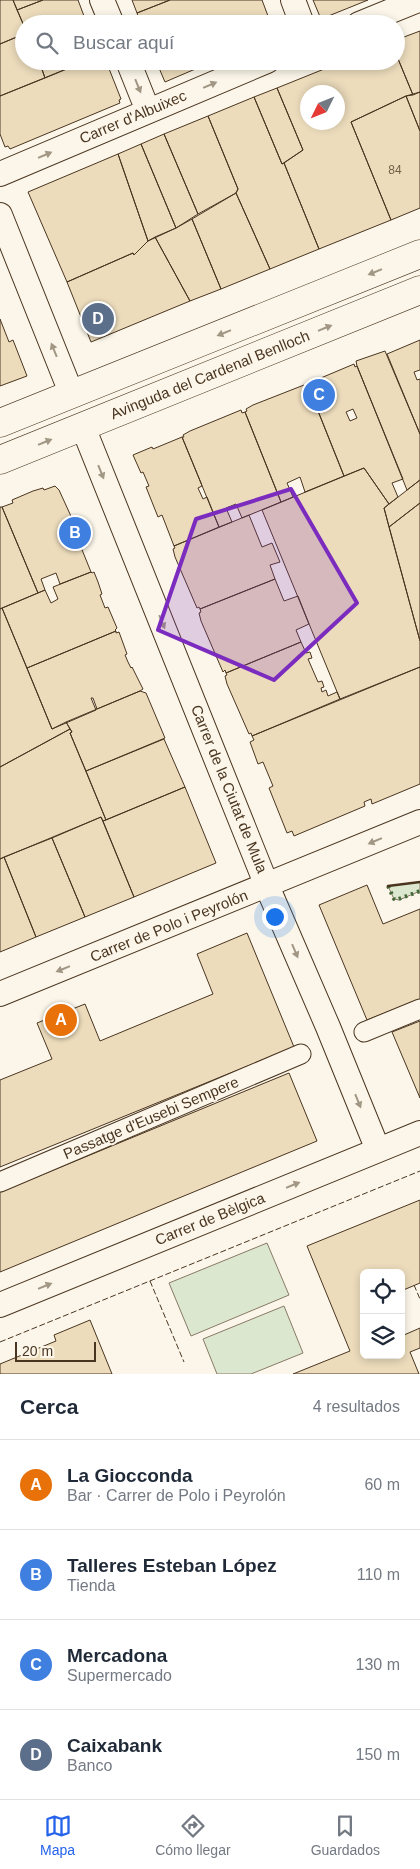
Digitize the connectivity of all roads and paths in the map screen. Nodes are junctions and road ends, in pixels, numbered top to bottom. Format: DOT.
graph roads {
  1 [pos="102,0"];
  2 [pos="292,0"];
  3 [pos="418,0"];
  4 [pos="108,15"];
  5 [pos="298,15"];
  6 [pos="381,15"];
  7 [pos="132,70"];
  8 [pos="245,70"];
  9 [pos="148,110"];
  10 [pos="0,174"];
  11 [pos="0,215"];
  12 [pos="420,254"];
  13 [pos="420,290"];
  14 [pos="72,395"];
  15 [pos="0,423"];
  16 [pos="83,426"];
  17 [pos="0,460"];
  18 [pos="420,822"];
  19 [pos="267,886"];
  20 [pos="0,994"];
  21 [pos="420,1009"];
  22 [pos="364,1032"];
  23 [pos="301,1054"];
  24 [pos="420,1133"];
  25 [pos="378,1150"];
  26 [pos="0,1182"];
  27 [pos="0,1305"];
  1 -- 4 [label="street"];
  2 -- 5 [label="street"];
  3 -- 6 [label="street"];
  7 -- 9 [label="street, one-way"];
  9 -- 8 [label="street, Carrer d'Albuixec, one-way"];
  10 -- 9 [label="street, Carrer d'Albuixec, one-way"];
  14 -- 11 [label="street, one-way"];
  12 -- 14 [label="main road, one-way"];
  16 -- 13 [label="main road, Avinguda del Cardenal Benlloch, one-way"];
  14 -- 15 [label="main road"];
  17 -- 16 [label="main road, Avinguda del Cardenal Benlloch, one-way"];
  16 -- 19 [label="street, Carrer de la Ciutat de Mula, one-way"];
  18 -- 19 [label="street, Carrer de Polo i Peyrolón, one-way"];
  19 -- 20 [label="street, Carrer de Polo i Peyrolón, one-way"];
  19 -- 25 [label="street, Carrer de la Ciutat de Mula, one-way"];
  21 -- 22 [label="street"];
  23 -- 26 [label="street, Passatge d'Eusebi Sempere"];
  24 -- 25 [label="street, Carrer de Bèlgica"];
  27 -- 25 [label="street, Carrer de Bèlgica, one-way"];
}
